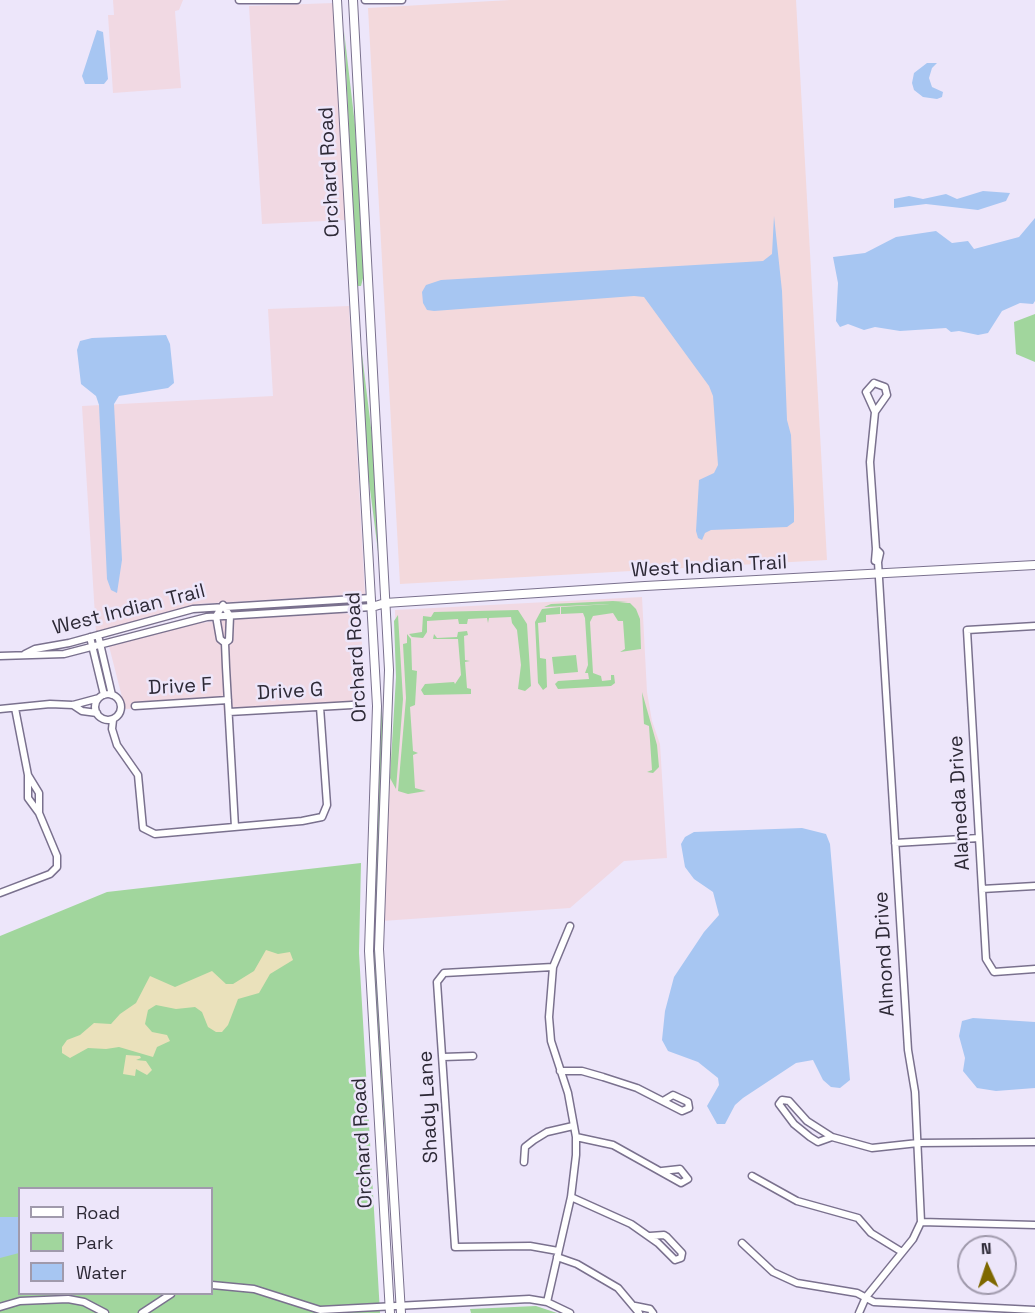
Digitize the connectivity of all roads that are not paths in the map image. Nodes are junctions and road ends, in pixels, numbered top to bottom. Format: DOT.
graph roads {
  1 [pos="239,0"];
  2 [pos="297,0"];
  3 [pos="337,0"];
  4 [pos="353,0"];
  5 [pos="365,0"];
  6 [pos="402,0"];
  7 [pos="874,412"];
  8 [pos="1035,565"];
  9 [pos="880,574"];
  10 [pos="371,598"];
  11 [pos="385,603"];
  12 [pos="223,605"];
  13 [pos="372,608"];
  14 [pos="216,616"];
  15 [pos="230,616"];
  16 [pos="1035,626"];
  17 [pos="98,635"];
  18 [pos="90,637"];
  19 [pos="225,643"];
  20 [pos="100,645"];
  21 [pos="93,647"];
  22 [pos="25,654"];
  23 [pos="0,656"];
  24 [pos="112,695"];
  25 [pos="102,697"];
  26 [pos="228,700"];
  27 [pos="73,705"];
  28 [pos="352,705"];
  29 [pos="135,706"];
  30 [pos="320,707"];
  31 [pos="15,708"];
  32 [pos="1,710"];
  33 [pos="229,711"];
  34 [pos="97,713"];
  35 [pos="113,720"];
  36 [pos="28,775"];
  37 [pos="39,813"];
  38 [pos="235,827"];
  39 [pos="979,838"];
  40 [pos="896,843"];
  41 [pos="1035,886"];
  42 [pos="982,888"];
  43 [pos="0,893"];
  44 [pos="570,926"];
  45 [pos="553,967"];
  46 [pos="1035,969"];
  47 [pos="473,1056"];
  48 [pos="442,1057"];
  49 [pos="560,1071"];
  50 [pos="663,1101"];
  51 [pos="573,1126"];
  52 [pos="576,1137"];
  53 [pos="832,1137"];
  54 [pos="1035,1142"];
  55 [pos="918,1143"];
  56 [pos="524,1162"];
  57 [pos="662,1171"];
  58 [pos="752,1176"];
  59 [pos="571,1197"];
  60 [pos="921,1222"];
  61 [pos="1035,1225"];
  62 [pos="650,1236"];
  63 [pos="742,1243"];
  64 [pos="902,1252"];
  65 [pos="558,1254"];
  66 [pos="213,1285"];
  67 [pos="168,1295"];
  68 [pos="866,1297"];
  69 [pos="548,1302"];
  70 [pos="635,1306"];
  71 [pos="0,1307"];
  72 [pos="400,1309"];
  73 [pos="390,1310"];
  74 [pos="1035,1310"];
  75 [pos="105,1313"];
  76 [pos="142,1313"];
  77 [pos="570,1313"];
  78 [pos="639,1313"];
  79 [pos="653,1313"];
  80 [pos="859,1313"];
  1 -- 2 [label="street"];
  3 -- 10 [label="main road, Orchard Road"];
  4 -- 11 [label="main road, Orchard Road"];
  5 -- 6 [label="street"];
  7 -- 7 [label="street"];
  7 -- 9 [label="street, Almond Drive"];
  8 -- 9 [label="main road, West Indian Trail"];
  9 -- 11 [label="main road, West Indian Trail"];
  9 -- 40 [label="street, Almond Drive"];
  10 -- 11 [label="main road, West Indian Trail"];
  10 -- 12 [label="street, West Indian Trail"];
  10 -- 13 [label="main road, Orchard Road"];
  11 -- 13 [label="main road, West Indian Trail"];
  11 -- 72 [label="main road, Orchard Road"];
  12 -- 14 [label="street"];
  12 -- 15 [label="street"];
  12 -- 17 [label="street, West Indian Trail"];
  13 -- 15 [label="street, West Indian Trail"];
  13 -- 73 [label="main road, Orchard Road"];
  14 -- 15 [label="street, West Indian Trail"];
  14 -- 19 [label="street"];
  14 -- 20 [label="street, West Indian Trail"];
  15 -- 19 [label="street"];
  16 -- 39 [label="street, Alameda Drive"];
  17 -- 18 [label="street, West Indian Trail"];
  17 -- 20 [label="street"];
  18 -- 21 [label="street"];
  18 -- 22 [label="street, West Indian Trail"];
  19 -- 26 [label="street"];
  20 -- 21 [label="street, West Indian Trail"];
  20 -- 24 [label="street"];
  21 -- 22 [label="street, West Indian Trail"];
  21 -- 25 [label="street"];
  22 -- 23 [label="street, West Indian Trail"];
  24 -- 25 [label="street"];
  24 -- 35 [label="street"];
  25 -- 27 [label="street"];
  25 -- 34 [label="street"];
  26 -- 29 [label="street, Drive F"];
  26 -- 33 [label="street"];
  27 -- 31 [label="street"];
  27 -- 34 [label="street"];
  28 -- 30 [label="street, Drive G"];
  30 -- 33 [label="street, Drive G"];
  30 -- 38 [label="street"];
  31 -- 32 [label="street"];
  31 -- 36 [label="street"];
  33 -- 38 [label="street"];
  34 -- 35 [label="street"];
  35 -- 38 [label="street"];
  36 -- 37 [label="street"];
  36 -- 37 [label="street"];
  37 -- 43 [label="street"];
  39 -- 40 [label="street"];
  39 -- 42 [label="street, Alameda Drive"];
  40 -- 55 [label="street, Almond Drive"];
  41 -- 42 [label="street"];
  42 -- 46 [label="street, Alameda Drive"];
  44 -- 45 [label="street"];
  45 -- 48 [label="street, Shady Lane"];
  45 -- 49 [label="street"];
  47 -- 48 [label="street"];
  48 -- 65 [label="street, Shady Lane"];
  49 -- 50 [label="street"];
  49 -- 51 [label="street"];
  51 -- 52 [label="street"];
  51 -- 56 [label="street"];
  52 -- 57 [label="street"];
  52 -- 59 [label="street"];
  53 -- 53 [label="street"];
  53 -- 55 [label="street"];
  54 -- 55 [label="street"];
  55 -- 60 [label="street, Almond Drive"];
  58 -- 64 [label="street"];
  59 -- 62 [label="street"];
  59 -- 65 [label="street"];
  60 -- 61 [label="street"];
  60 -- 64 [label="street"];
  62 -- 62 [label="street"];
  63 -- 68 [label="street"];
  64 -- 68 [label="street"];
  65 -- 69 [label="street"];
  65 -- 70 [label="street"];
  66 -- 73 [label="street"];
  67 -- 76 [label="street"];
  68 -- 74 [label="street"];
  68 -- 80 [label="street"];
  69 -- 72 [label="street"];
  69 -- 77 [label="street"];
  70 -- 78 [label="street"];
  70 -- 79 [label="street"];
  71 -- 75 [label="street"];
  72 -- 73 [label="street"];
}
